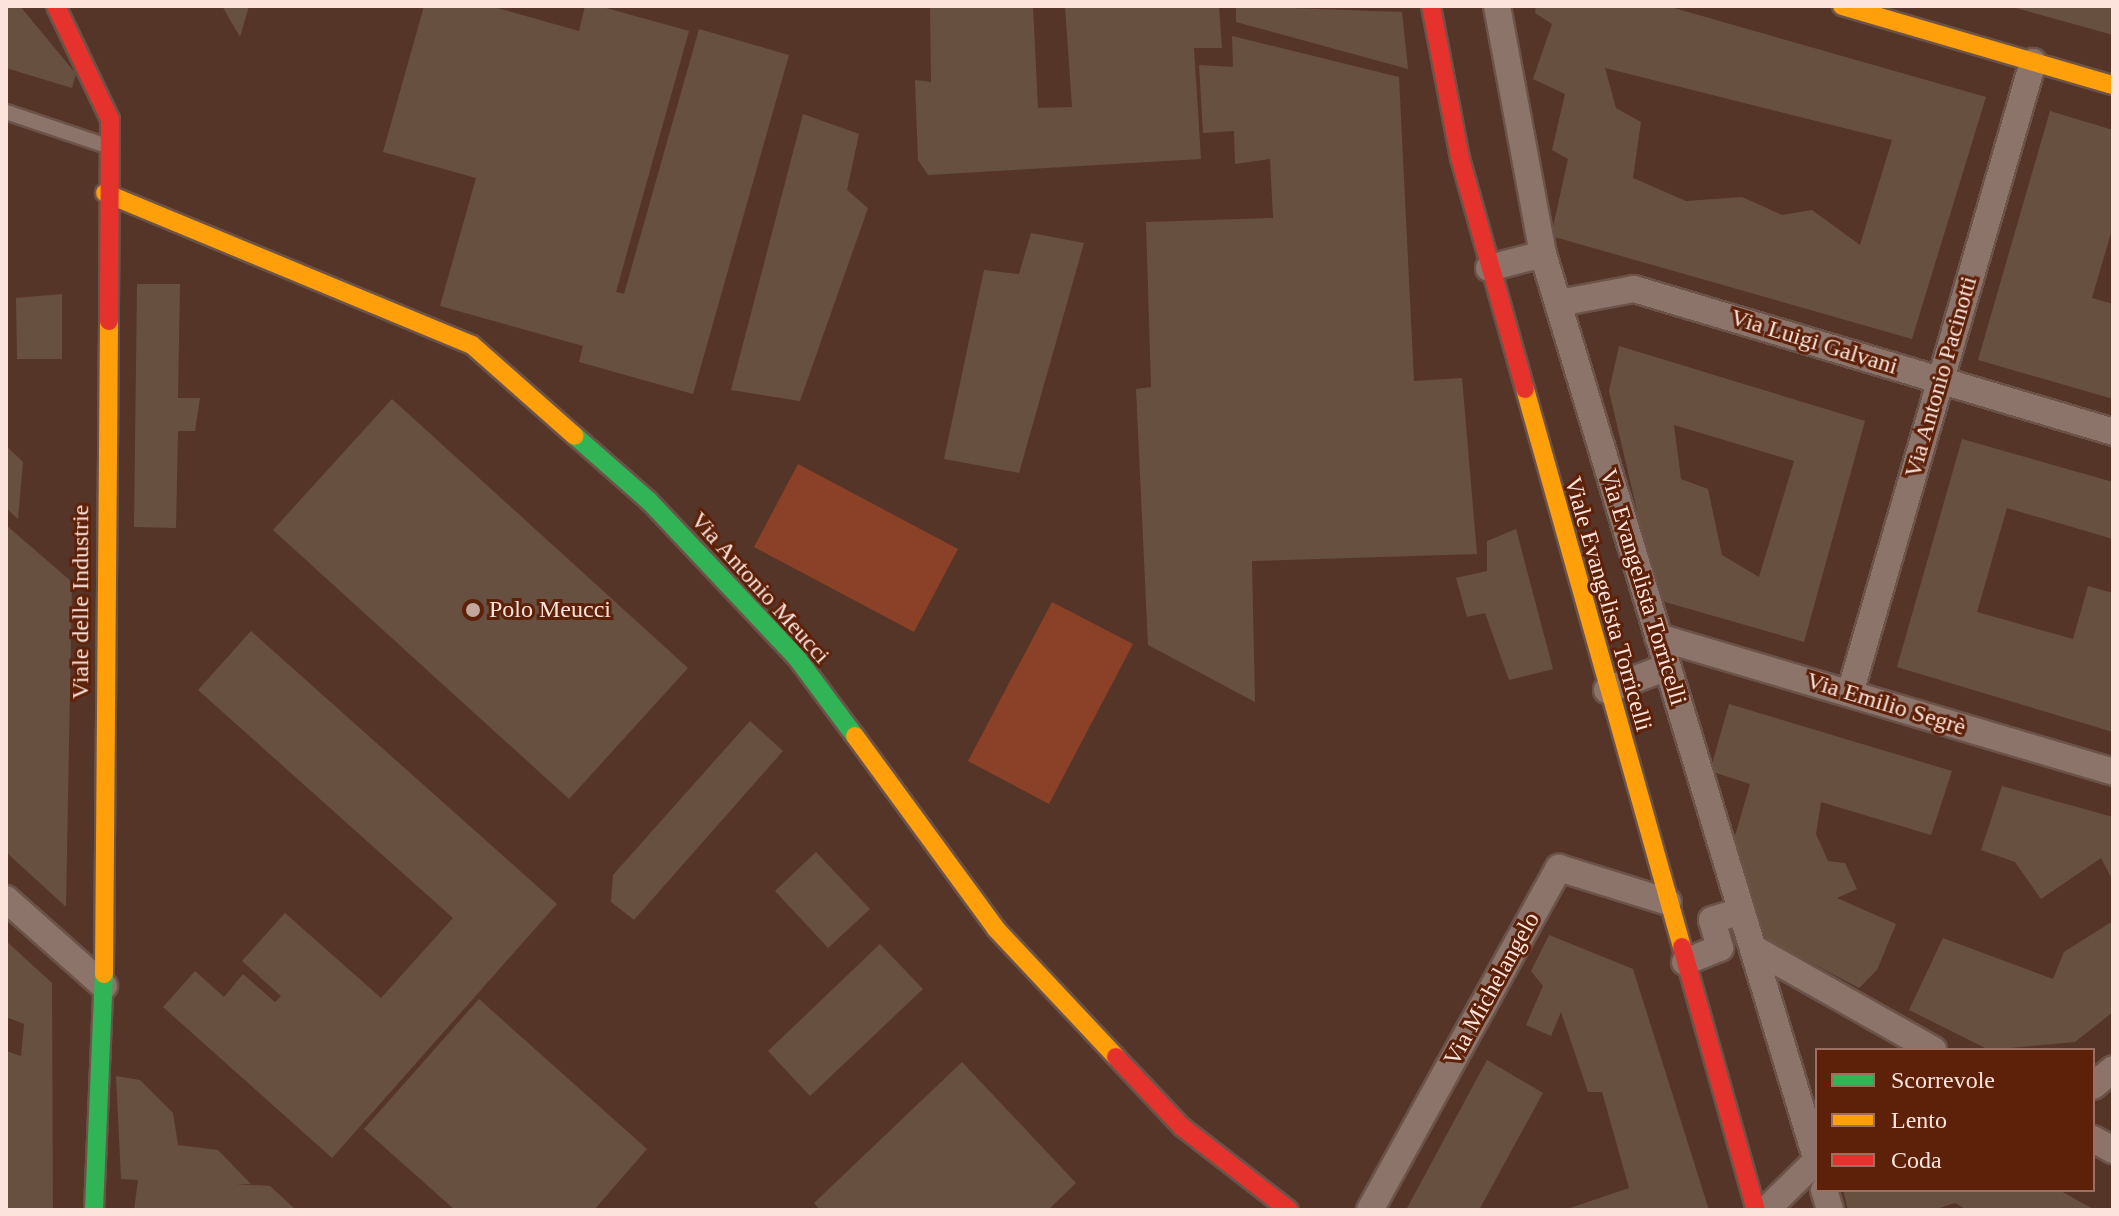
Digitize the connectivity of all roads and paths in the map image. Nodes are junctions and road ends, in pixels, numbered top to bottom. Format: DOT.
graph roads {
  1 [pos="56,6"];
  2 [pos="1431,6"];
  3 [pos="1497,6"];
  4 [pos="1842,6"];
  5 [pos="2033,62"];
  6 [pos="2113,85"];
  7 [pos="6,112"];
  8 [pos="107,146"];
  9 [pos="105,193"];
  10 [pos="1543,254"];
  11 [pos="1489,268"];
  12 [pos="1559,303"];
  13 [pos="1940,380"];
  14 [pos="2113,432"];
  15 [pos="1658,637"];
  16 [pos="1667,667"];
  17 [pos="1607,690"];
  18 [pos="1850,693"];
  19 [pos="2113,772"];
  20 [pos="6,899"];
  21 [pos="1668,902"];
  22 [pos="1741,911"];
  23 [pos="1753,948"];
  24 [pos="1685,962"];
  25 [pos="104,986"];
  26 [pos="1929,1048"];
  27 [pos="2113,1069"];
  28 [pos="2095,1084"];
  29 [pos="1810,1103"];
  30 [pos="2095,1140"];
  31 [pos="1815,1144"];
  32 [pos="2113,1150"];
  33 [pos="1815,1163"];
  34 [pos="94,1210"];
  35 [pos="1289,1210"];
  36 [pos="1370,1210"];
  37 [pos="1756,1210"];
  38 [pos="1766,1210"];
  1 -- 8 [label="street, Viale delle Industrie"];
  2 -- 11 [label="street, Viale Evangelista Torricelli"];
  3 -- 10 [label="street, Via Evangelista Torricelli"];
  4 -- 5 [label="street"];
  5 -- 6 [label="street"];
  5 -- 13 [label="street, Via Antonio Pacinotti"];
  7 -- 8 [label="lane"];
  8 -- 9 [label="street, Viale delle Industrie"];
  9 -- 25 [label="street, Viale delle Industrie"];
  9 -- 35 [label="street, Via Antonio Meucci"];
  10 -- 11 [label="street"];
  10 -- 12 [label="street, Via Evangelista Torricelli"];
  11 -- 17 [label="street, Viale Evangelista Torricelli"];
  12 -- 13 [label="street, Via Luigi Galvani"];
  12 -- 15 [label="street, Via Evangelista Torricelli"];
  13 -- 14 [label="street, Via Luigi Galvani"];
  13 -- 18 [label="street, Via Antonio Pacinotti"];
  15 -- 16 [label="street, Via Evangelista Torricelli"];
  15 -- 18 [label="street, Via Emilio Segrè"];
  16 -- 17 [label="street"];
  16 -- 22 [label="street, Via Evangelista Torricelli"];
  17 -- 21 [label="street, Viale Evangelista Torricelli"];
  18 -- 19 [label="street, Via Emilio Segrè"];
  20 -- 25 [label="street"];
  21 -- 24 [label="street, Viale Evangelista Torricelli"];
  21 -- 36 [label="street, Via Michelangelo"];
  22 -- 23 [label="street, Via Evangelista Torricelli"];
  22 -- 24 [label="street"];
  23 -- 26 [label="street"];
  23 -- 29 [label="street, Via Evangelista Torricelli"];
  24 -- 37 [label="street, Viale Evangelista Torricelli"];
  25 -- 34 [label="street, Viale delle Industrie"];
  27 -- 28 [label="street"];
  29 -- 31 [label="street, Via Evangelista Torricelli"];
  30 -- 32 [label="street"];
  33 -- 38 [label="street"];
}
